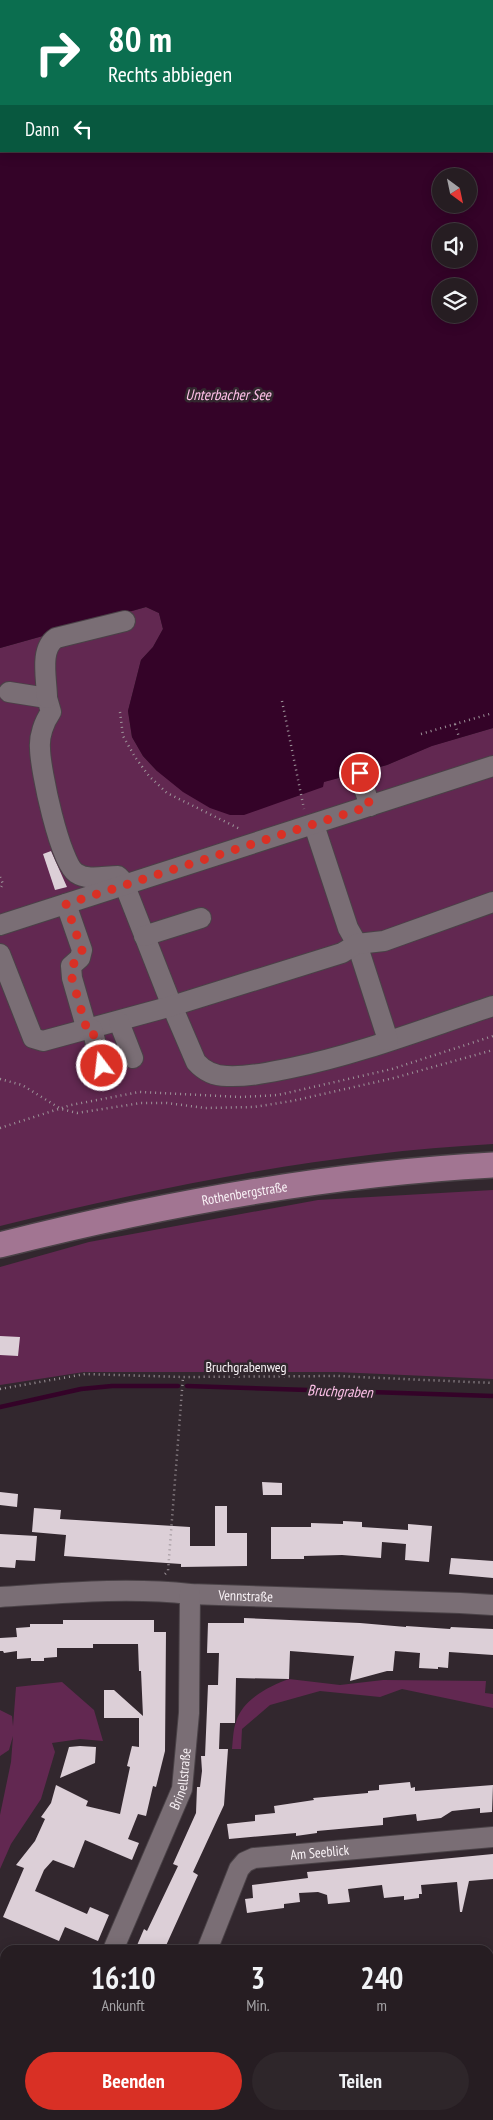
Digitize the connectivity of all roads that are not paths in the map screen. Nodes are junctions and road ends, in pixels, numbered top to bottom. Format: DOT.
graph roads {
  1 [pos="125,622"];
  2 [pos="9,692"];
  3 [pos="47,698"];
  4 [pos="493,766"];
  5 [pos="360,773"];
  6 [pos="370,806"];
  7 [pos="314,825"];
  8 [pos="125,886"];
  9 [pos="493,902"];
  10 [pos="66,904"];
  11 [pos="201,918"];
  12 [pos="0,925"];
  13 [pos="144,936"];
  14 [pos="357,944"];
  15 [pos="0,954"];
  16 [pos="172,1006"];
  17 [pos="493,1006"];
  18 [pos="119,1022"];
  19 [pos="90,1029"];
  20 [pos="388,1040"];
  21 [pos="133,1058"];
  22 [pos="102,1066"];
  23 [pos="493,1165"];
  24 [pos="0,1245"];
  25 [pos="190,1594"];
  26 [pos="0,1598"];
  27 [pos="493,1606"];
  28 [pos="493,1837"];
  29 [pos="115,1945"];
  30 [pos="209,1945"];
  1 -- 3 [label="street"];
  2 -- 3 [label="street"];
  3 -- 8 [label="street"];
  4 -- 6 [label="street"];
  5 -- 6 [label="street"];
  6 -- 7 [label="street"];
  7 -- 8 [label="street"];
  7 -- 14 [label="street"];
  8 -- 10 [label="street"];
  8 -- 13 [label="street"];
  9 -- 14 [label="street"];
  10 -- 12 [label="street"];
  10 -- 19 [label="street"];
  11 -- 13 [label="street"];
  13 -- 16 [label="street"];
  14 -- 16 [label="street"];
  14 -- 20 [label="street"];
  15 -- 19 [label="street"];
  16 -- 18 [label="street"];
  16 -- 20 [label="street"];
  17 -- 20 [label="street"];
  18 -- 19 [label="street"];
  18 -- 21 [label="street"];
  19 -- 22 [label="street"];
  23 -- 24 [label="main road, Rothenbergstraße"];
  25 -- 26 [label="street, Vennstraße"];
  25 -- 27 [label="street, Vennstraße"];
  25 -- 29 [label="street, Brinellstraße"];
  28 -- 30 [label="street, Am Seeblick"];
}
